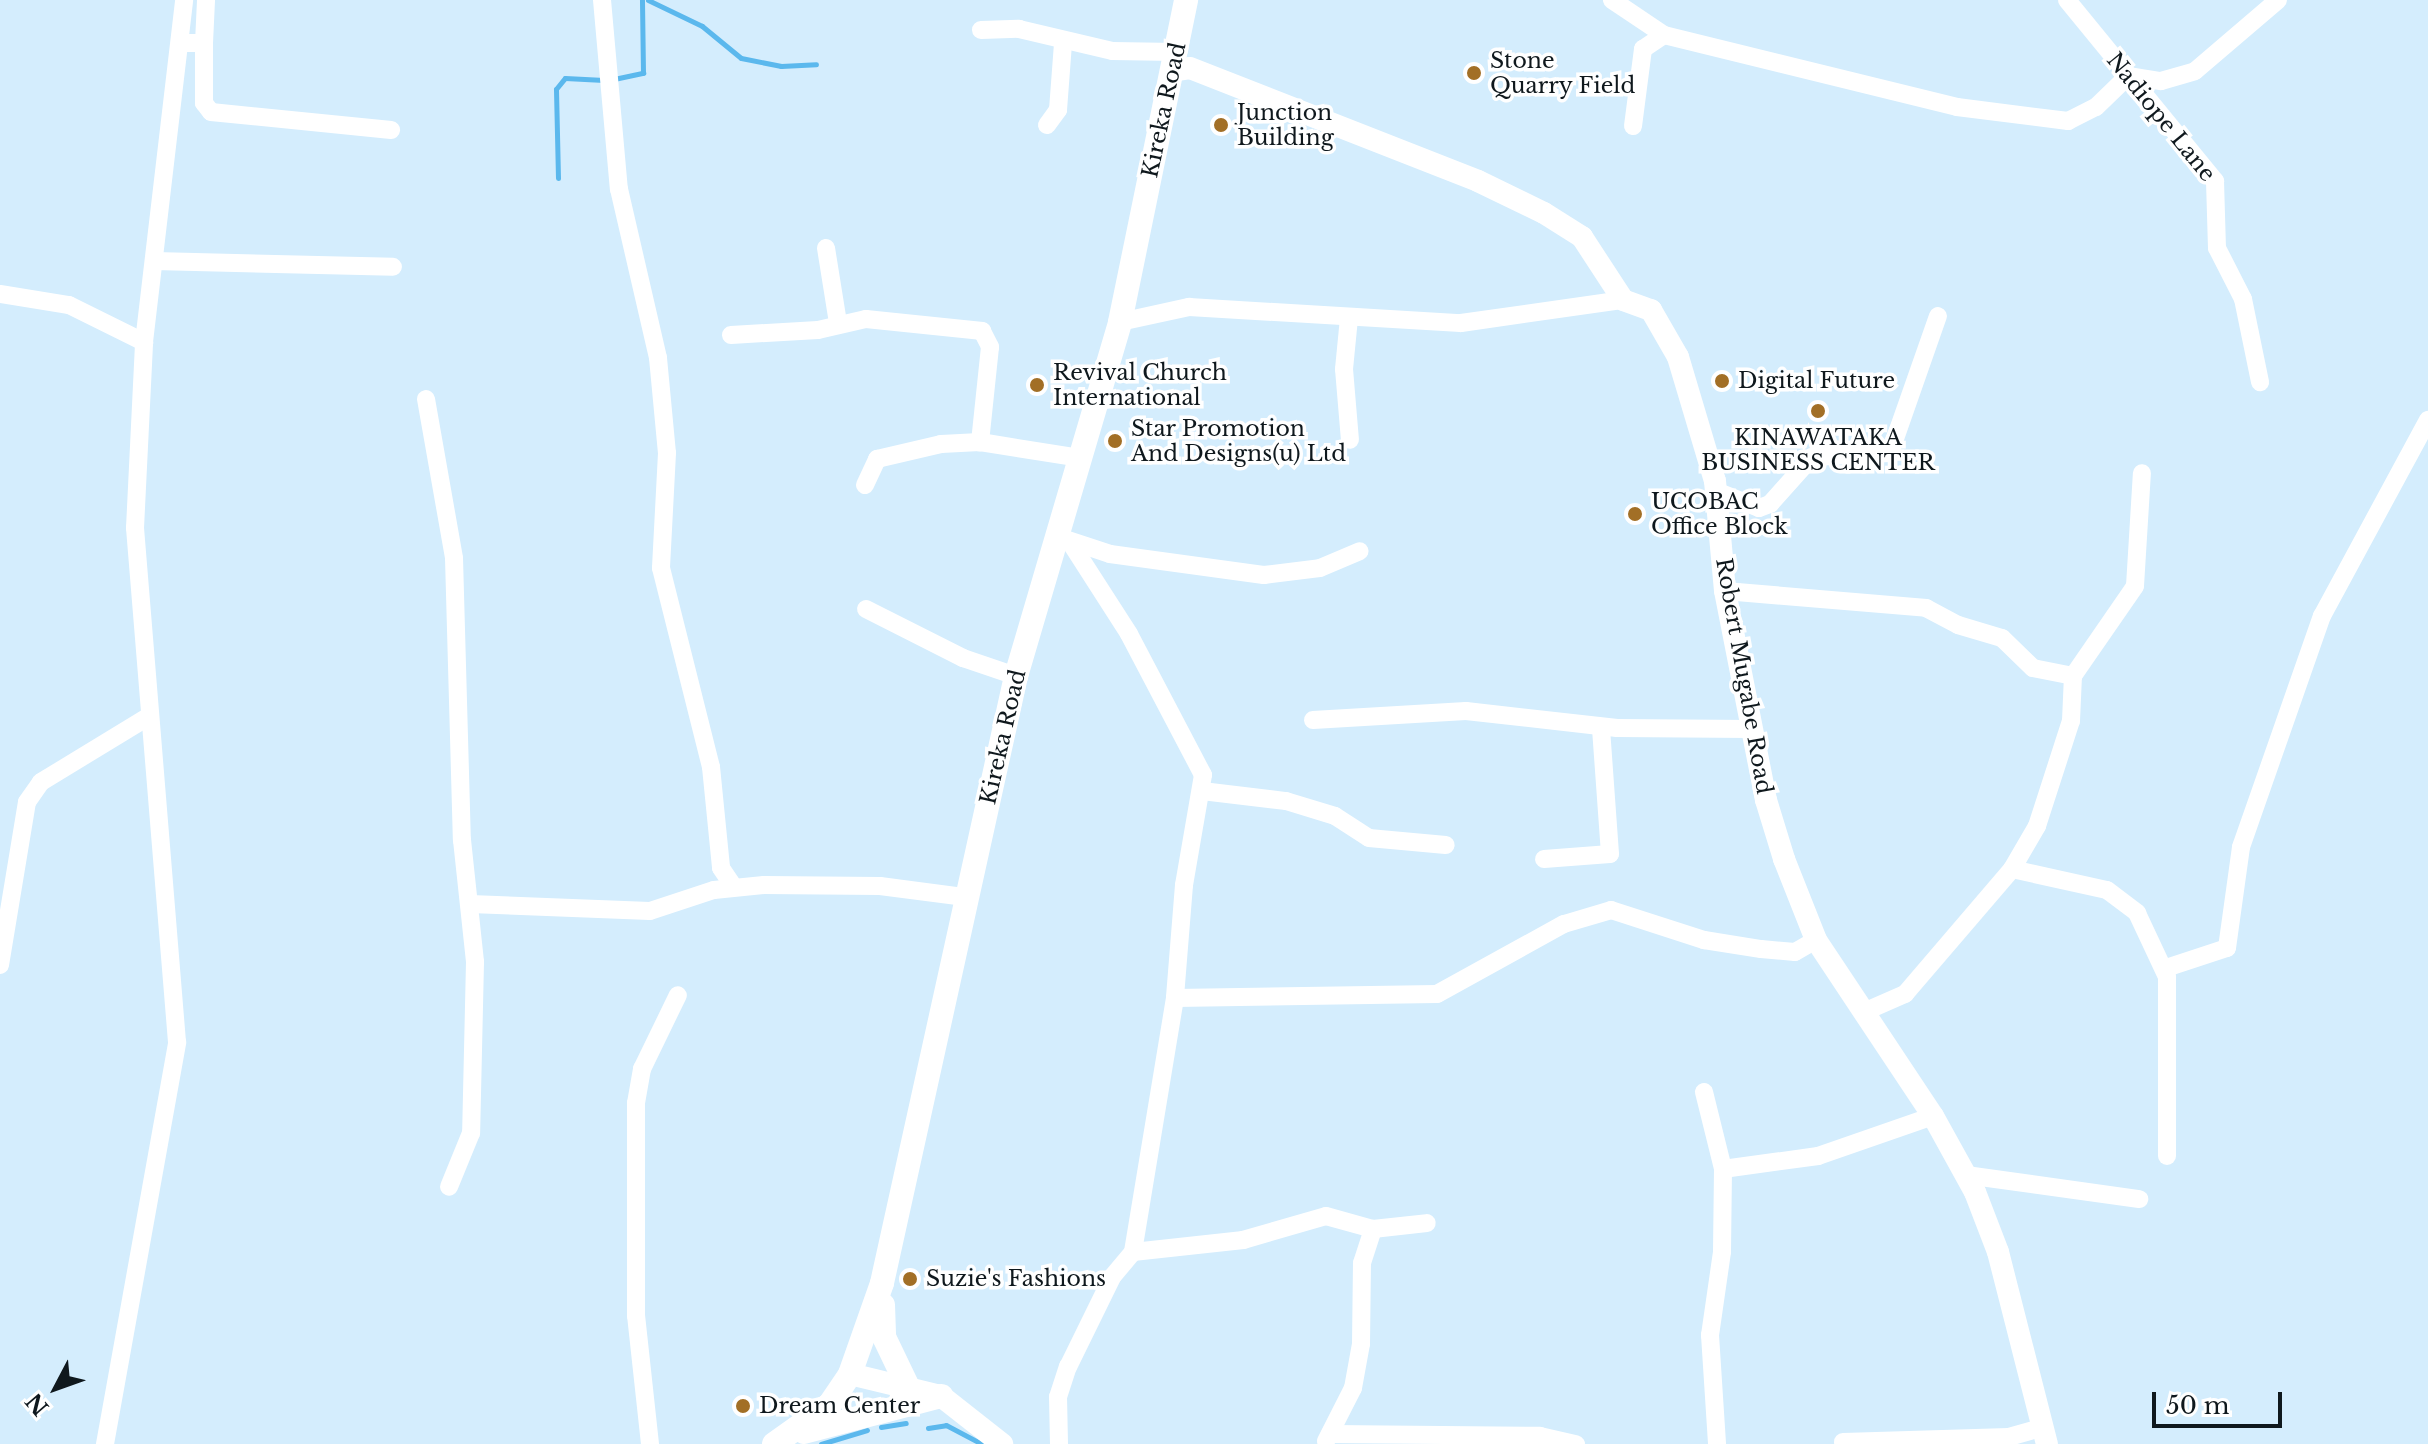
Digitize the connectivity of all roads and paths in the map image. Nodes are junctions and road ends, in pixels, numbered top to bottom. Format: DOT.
graph roads {
  1 [pos="184,0"];
  2 [pos="206,0"];
  3 [pos="602,0"];
  4 [pos="1186,0"];
  5 [pos="1612,0"];
  6 [pos="2067,0"];
  7 [pos="2278,0"];
  8 [pos="981,30"];
  9 [pos="1664,35"];
  10 [pos="180,43"];
  11 [pos="204,43"];
  12 [pos="1063,43"];
  13 [pos="1174,62"];
  14 [pos="2128,76"];
  15 [pos="1047,125"];
  16 [pos="1633,126"];
  17 [pos="391,130"];
  18 [pos="826,248"];
  19 [pos="154,261"];
  20 [pos="393,267"];
  21 [pos="0,294"];
  22 [pos="1623,300"];
  23 [pos="1938,316"];
  24 [pos="1349,318"];
  25 [pos="1120,322"];
  26 [pos="838,323"];
  27 [pos="731,335"];
  28 [pos="144,342"];
  29 [pos="2260,382"];
  30 [pos="426,399"];
  31 [pos="2428,420"];
  32 [pos="1350,440"];
  33 [pos="980,442"];
  34 [pos="1080,458"];
  35 [pos="2142,473"];
  36 [pos="865,485"];
  37 [pos="1716,491"];
  38 [pos="1064,536"];
  39 [pos="1360,551"];
  40 [pos="1725,591"];
  41 [pos="866,609"];
  42 [pos="1016,676"];
  43 [pos="2073,676"];
  44 [pos="148,717"];
  45 [pos="1313,720"];
  46 [pos="1601,727"];
  47 [pos="1752,729"];
  48 [pos="1202,791"];
  49 [pos="1446,845"];
  50 [pos="1544,859"];
  51 [pos="2012,869"];
  52 [pos="734,887"];
  53 [pos="965,897"];
  54 [pos="470,904"];
  55 [pos="1816,940"];
  56 [pos="0,965"];
  57 [pos="2166,968"];
  58 [pos="678,995"];
  59 [pos="1175,998"];
  60 [pos="1866,1011"];
  61 [pos="1704,1092"];
  62 [pos="1933,1116"];
  63 [pos="2167,1156"];
  64 [pos="1723,1169"];
  65 [pos="1966,1175"];
  66 [pos="449,1187"];
  67 [pos="2139,1199"];
  68 [pos="1427,1223"];
  69 [pos="1373,1229"];
  70 [pos="1133,1252"];
  71 [pos="882,1283"];
  72 [pos="850,1374"];
  73 [pos="907,1385"];
  74 [pos="941,1396"];
  75 [pos="2045,1436"];
  76 [pos="1328,1439"];
  77 [pos="1843,1442"];
  78 [pos="105,1444"];
  79 [pos="650,1444"];
  80 [pos="776,1444"];
  81 [pos="1002,1444"];
  82 [pos="1059,1444"];
  83 [pos="1576,1444"];
  84 [pos="1717,1444"];
  1 -- 10 [label="street"];
  2 -- 11 [label="street"];
  3 -- 52 [label="street"];
  4 -- 13 [label="main road, Kireka Road"];
  5 -- 9 [label="street"];
  6 -- 14 [label="street, Nadiope Lane"];
  7 -- 14 [label="street"];
  8 -- 12 [label="street"];
  9 -- 14 [label="street"];
  9 -- 16 [label="street"];
  10 -- 11 [label="street"];
  10 -- 19 [label="street"];
  11 -- 17 [label="street"];
  12 -- 13 [label="street"];
  12 -- 15 [label="street"];
  13 -- 22 [label="street, Robert Mugabe Road"];
  13 -- 25 [label="main road, Kireka Road"];
  14 -- 29 [label="street, Nadiope Lane"];
  18 -- 26 [label="street"];
  19 -- 20 [label="street"];
  19 -- 28 [label="street"];
  21 -- 28 [label="street"];
  22 -- 24 [label="street"];
  22 -- 37 [label="street, Robert Mugabe Road"];
  23 -- 37 [label="street"];
  24 -- 25 [label="street"];
  24 -- 32 [label="street"];
  25 -- 34 [label="main road, Kireka Road"];
  26 -- 27 [label="street"];
  26 -- 33 [label="street"];
  28 -- 44 [label="street"];
  30 -- 54 [label="street"];
  31 -- 57 [label="street"];
  33 -- 34 [label="street"];
  33 -- 36 [label="street"];
  34 -- 38 [label="main road, Kireka Road"];
  35 -- 43 [label="street"];
  37 -- 40 [label="street, Robert Mugabe Road"];
  38 -- 39 [label="street"];
  38 -- 42 [label="main road, Kireka Road"];
  38 -- 48 [label="street"];
  40 -- 43 [label="street"];
  40 -- 47 [label="street, Robert Mugabe Road"];
  41 -- 42 [label="street"];
  42 -- 53 [label="main road, Kireka Road"];
  43 -- 51 [label="street"];
  44 -- 56 [label="street"];
  44 -- 78 [label="street"];
  45 -- 46 [label="street"];
  46 -- 47 [label="street"];
  46 -- 50 [label="street"];
  47 -- 55 [label="street, Robert Mugabe Road"];
  48 -- 49 [label="street"];
  48 -- 59 [label="street"];
  51 -- 57 [label="street"];
  51 -- 60 [label="street"];
  52 -- 53 [label="street"];
  52 -- 54 [label="street"];
  53 -- 71 [label="main road, Kireka Road"];
  54 -- 66 [label="street"];
  55 -- 59 [label="street"];
  55 -- 60 [label="street, Robert Mugabe Road"];
  57 -- 63 [label="street"];
  58 -- 79 [label="street"];
  59 -- 70 [label="street"];
  60 -- 62 [label="street, Robert Mugabe Road"];
  61 -- 64 [label="street"];
  62 -- 64 [label="street"];
  62 -- 65 [label="street, Robert Mugabe Road"];
  64 -- 84 [label="street"];
  65 -- 67 [label="street"];
  65 -- 75 [label="street, Robert Mugabe Road"];
  68 -- 69 [label="street"];
  69 -- 70 [label="street"];
  69 -- 76 [label="street"];
  70 -- 82 [label="street"];
  71 -- 72 [label="main road, Kireka Road"];
  71 -- 73 [label="main road"];
  72 -- 73 [label="street"];
  72 -- 80 [label="main road, Kireka Road"];
  73 -- 74 [label="street"];
  74 -- 80 [label="main road"];
  74 -- 81 [label="street"];
  75 -- 77 [label="street"];
  76 -- 83 [label="street"];
}
